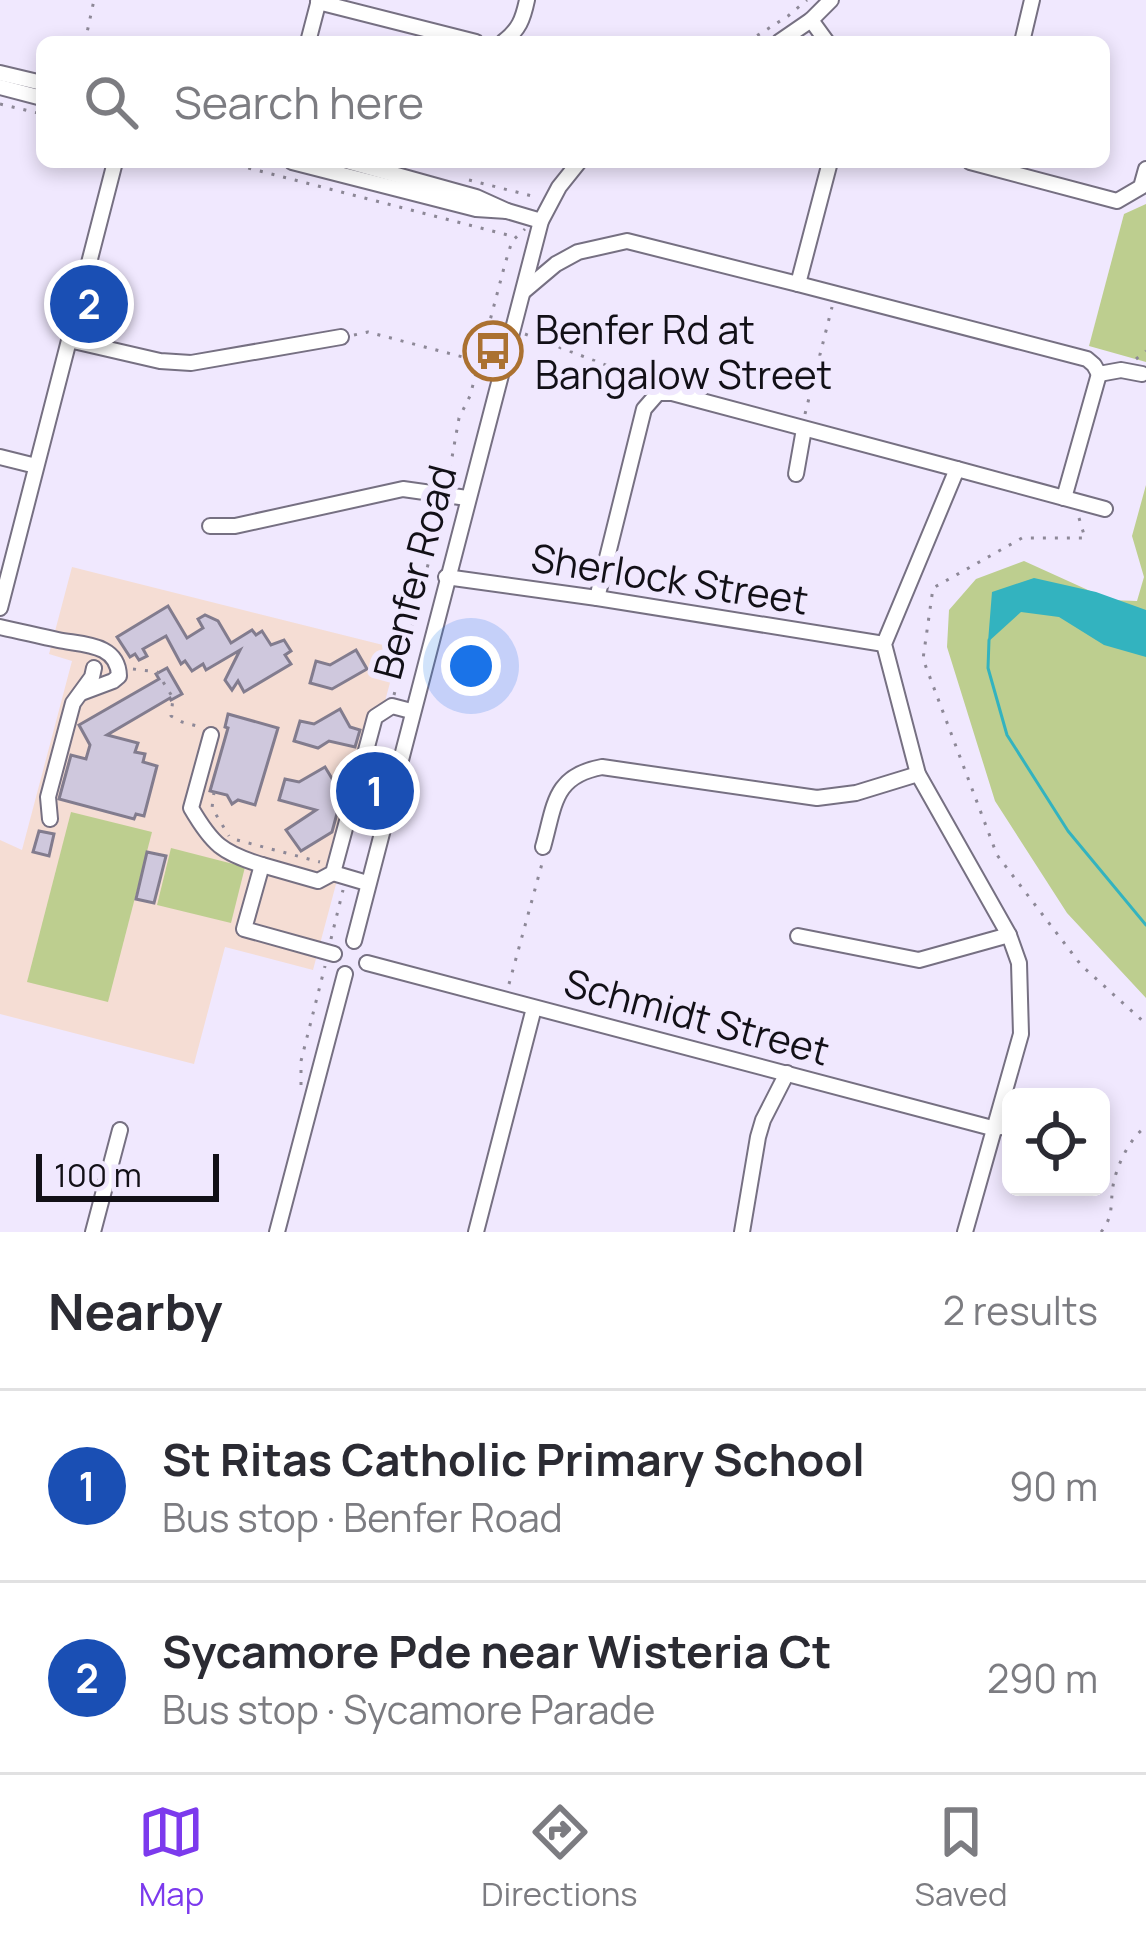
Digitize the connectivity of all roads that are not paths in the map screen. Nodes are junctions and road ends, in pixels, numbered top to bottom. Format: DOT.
graph roads {
  1 [pos="527,0"];
  2 [pos="831,0"];
  3 [pos="1032,0"];
  4 [pos="319,1"];
  5 [pos="811,20"];
  6 [pos="310,36"];
  7 [pos="453,36"];
  8 [pos="510,36"];
  9 [pos="788,36"];
  10 [pos="823,36"];
  11 [pos="1023,36"];
  12 [pos="0,74"];
  13 [pos="36,82"];
  14 [pos="0,87"];
  15 [pos="36,96"];
  16 [pos="114,168"];
  17 [pos="315,168"];
  18 [pos="372,168"];
  19 [pos="574,168"];
  20 [pos="828,168"];
  21 [pos="1002,168"];
  22 [pos="1146,169"];
  23 [pos="507,211"];
  24 [pos="534,219"];
  25 [pos="798,284"];
  26 [pos="524,291"];
  27 [pos="341,337"];
  28 [pos="69,340"];
  29 [pos="1099,374"];
  30 [pos="1142,374"];
  31 [pos="804,429"];
  32 [pos="0,457"];
  33 [pos="36,466"];
  34 [pos="957,469"];
  35 [pos="796,474"];
  36 [pos="467,498"];
  37 [pos="1069,499"];
  38 [pos="1105,509"];
  39 [pos="210,526"];
  40 [pos="446,578"];
  41 [pos="597,598"];
  42 [pos="0,608"];
  43 [pos="0,627"];
  44 [pos="66,642"];
  45 [pos="884,644"];
  46 [pos="94,668"];
  47 [pos="106,682"];
  48 [pos="81,693"];
  49 [pos="411,711"];
  50 [pos="211,735"];
  51 [pos="918,774"];
  52 [pos="50,819"];
  53 [pos="543,847"];
  54 [pos="262,865"];
  55 [pos="336,870"];
  56 [pos="367,883"];
  57 [pos="1009,935"];
  58 [pos="798,936"];
  59 [pos="354,941"];
  60 [pos="331,953"];
  61 [pos="367,963"];
  62 [pos="345,974"];
  63 [pos="534,1008"];
  64 [pos="787,1073"];
  65 [pos="1002,1127"];
  66 [pos="992,1128"];
  67 [pos="120,1130"];
  68 [pos="93,1232"];
  69 [pos="278,1232"];
  70 [pos="476,1232"];
  71 [pos="742,1232"];
  72 [pos="965,1232"];
  1 -- 8 [label="street"];
  2 -- 5 [label="street"];
  3 -- 11 [label="street"];
  4 -- 6 [label="street"];
  4 -- 7 [label="street"];
  5 -- 9 [label="street"];
  5 -- 10 [label="street"];
  12 -- 13 [label="street"];
  14 -- 15 [label="street"];
  16 -- 28 [label="street"];
  17 -- 23 [label="street"];
  18 -- 23 [label="street"];
  19 -- 24 [label="street, Benfer Road"];
  20 -- 25 [label="street"];
  21 -- 22 [label="street"];
  23 -- 24 [label="street"];
  24 -- 26 [label="street, Benfer Road"];
  25 -- 26 [label="street"];
  25 -- 29 [label="street"];
  26 -- 36 [label="street, Benfer Road"];
  27 -- 28 [label="street"];
  28 -- 33 [label="street"];
  29 -- 30 [label="street"];
  29 -- 37 [label="street"];
  31 -- 34 [label="street"];
  31 -- 35 [label="street"];
  31 -- 41 [label="street"];
  32 -- 33 [label="street"];
  33 -- 42 [label="street"];
  34 -- 37 [label="street"];
  34 -- 45 [label="street"];
  36 -- 39 [label="street"];
  36 -- 40 [label="street, Benfer Road"];
  37 -- 38 [label="street"];
  40 -- 41 [label="street, Sherlock Street"];
  40 -- 49 [label="street, Benfer Road"];
  41 -- 45 [label="street, Sherlock Street"];
  43 -- 44 [label="street"];
  44 -- 46 [label="street"];
  44 -- 47 [label="street"];
  45 -- 51 [label="street"];
  46 -- 47 [label="street"];
  46 -- 48 [label="street"];
  47 -- 48 [label="street"];
  48 -- 52 [label="street"];
  49 -- 55 [label="street"];
  49 -- 56 [label="street, Benfer Road"];
  50 -- 54 [label="street"];
  51 -- 53 [label="street"];
  51 -- 57 [label="street"];
  54 -- 55 [label="street"];
  54 -- 60 [label="street"];
  55 -- 56 [label="street"];
  56 -- 59 [label="street, Benfer Road"];
  57 -- 58 [label="street"];
  57 -- 66 [label="street"];
  59 -- 60 [label="street"];
  59 -- 61 [label="street"];
  60 -- 62 [label="street"];
  61 -- 62 [label="street"];
  61 -- 63 [label="street, Schmidt Street"];
  62 -- 69 [label="street"];
  63 -- 64 [label="street, Schmidt Street"];
  63 -- 70 [label="street"];
  64 -- 66 [label="street, Schmidt Street"];
  64 -- 71 [label="street"];
  65 -- 66 [label="street, Schmidt Street"];
  66 -- 72 [label="street"];
  67 -- 68 [label="street"];
}
